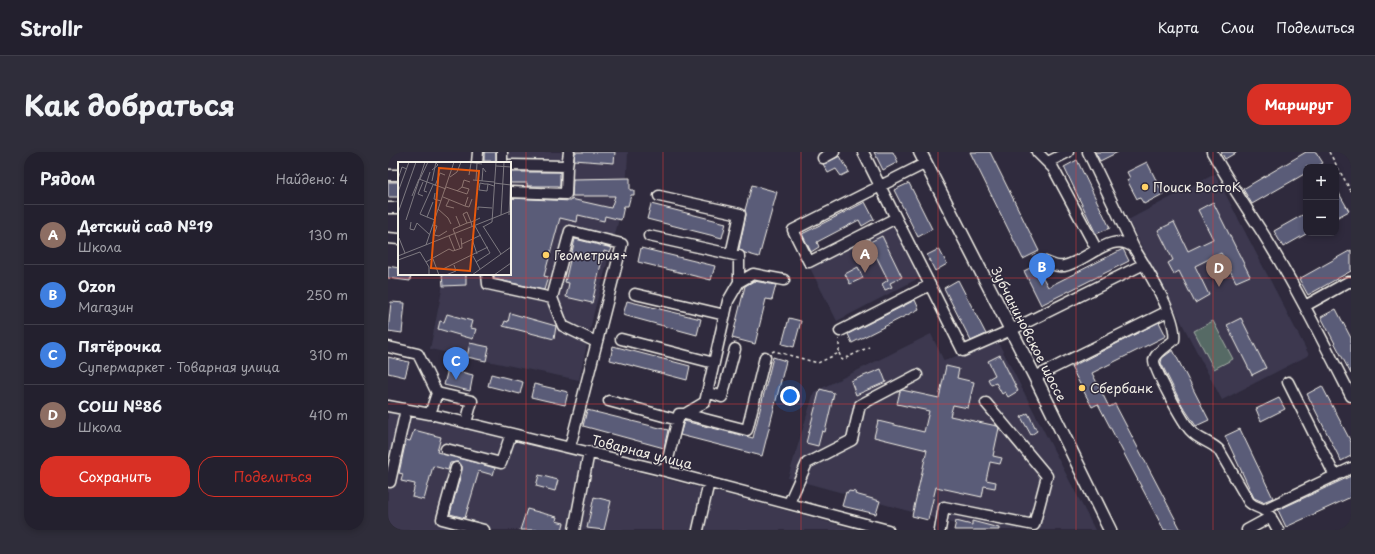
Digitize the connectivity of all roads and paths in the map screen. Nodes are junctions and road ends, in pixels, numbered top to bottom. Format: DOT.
graph roads {
  1 [pos="478,152"];
  2 [pos="568,152"];
  3 [pos="834,152"];
  4 [pos="863,152"];
  5 [pos="920,152"];
  6 [pos="1037,152"];
  7 [pos="1068,152"];
  8 [pos="1088,152"];
  9 [pos="1212,152"];
  10 [pos="1329,152"];
  11 [pos="823,158"];
  12 [pos="477,162"];
  13 [pos="1048,162"];
  14 [pos="926,163"];
  15 [pos="511,164"];
  16 [pos="568,166"];
  17 [pos="398,174"];
  18 [pos="388,175"];
  19 [pos="880,186"];
  20 [pos="1351,191"];
  21 [pos="511,192"];
  22 [pos="659,196"];
  23 [pos="896,218"];
  24 [pos="649,236"];
  25 [pos="388,238"];
  26 [pos="398,239"];
  27 [pos="1134,248"];
  28 [pos="1097,250"];
  29 [pos="731,254"];
  30 [pos="1041,261"];
  31 [pos="1144,264"];
  32 [pos="487,275"];
  33 [pos="784,280"];
  34 [pos="739,282"];
  35 [pos="1351,282"];
  36 [pos="930,285"];
  37 [pos="635,294"];
  38 [pos="552,298"];
  39 [pos="1305,306"];
  40 [pos="1168,311"];
  41 [pos="725,315"];
  42 [pos="1011,330"];
  43 [pos="840,331"];
  44 [pos="621,339"];
  45 [pos="596,342"];
  46 [pos="388,347"];
  47 [pos="869,347"];
  48 [pos="735,349"];
  49 [pos="839,353"];
  50 [pos="765,357"];
  51 [pos="714,363"];
  52 [pos="917,375"];
  53 [pos="1036,377"];
  54 [pos="1288,382"];
  55 [pos="707,392"];
  56 [pos="437,393"];
  57 [pos="1351,396"];
  58 [pos="609,401"];
  59 [pos="986,402"];
  60 [pos="388,406"];
  61 [pos="406,409"];
  62 [pos="430,414"];
  63 [pos="681,417"];
  64 [pos="466,423"];
  65 [pos="511,434"];
  66 [pos="570,447"];
  67 [pos="446,449"];
  68 [pos="589,452"];
  69 [pos="456,468"];
  70 [pos="1351,468"];
  71 [pos="665,471"];
  72 [pos="1335,476"];
  73 [pos="390,482"];
  74 [pos="709,482"];
  75 [pos="789,503"];
  76 [pos="1267,514"];
  77 [pos="484,530"];
  78 [pos="574,530"];
  79 [pos="698,530"];
  80 [pos="888,530"];
  81 [pos="940,530"];
  82 [pos="1110,530"];
  83 [pos="1247,530"];
  84 [pos="1278,530"];
  1 -- 12 [label="street"];
  2 -- 16 [label="street"];
  3 -- 11 [label="street"];
  4 -- 19 [label="street"];
  5 -- 14 [label="main road, Зубчаниновское шоссе"];
  6 -- 13 [label="street"];
  7 -- 13 [label="street"];
  8 -- 27 [label="street"];
  9 -- 39 [label="street"];
  10 -- 20 [label="path"];
  13 -- 28 [label="street"];
  14 -- 19 [label="street"];
  14 -- 42 [label="main road, Зубчаниновское шоссе"];
  15 -- 16 [label="street"];
  16 -- 21 [label="street"];
  17 -- 18 [label="street"];
  19 -- 23 [label="street"];
  19 -- 23 [label="street"];
  22 -- 29 [label="street"];
  23 -- 36 [label="street"];
  24 -- 29 [label="street"];
  25 -- 26 [label="street"];
  27 -- 28 [label="street"];
  27 -- 31 [label="street"];
  28 -- 30 [label="street"];
  29 -- 34 [label="street"];
  31 -- 40 [label="street"];
  31 -- 42 [label="street"];
  32 -- 38 [label="street"];
  33 -- 34 [label="street"];
  34 -- 41 [label="street"];
  35 -- 39 [label="street"];
  36 -- 42 [label="street"];
  36 -- 43 [label="street"];
  37 -- 41 [label="street"];
  38 -- 45 [label="street"];
  38 -- 45 [label="street"];
  39 -- 57 [label="street"];
  40 -- 53 [label="street"];
  40 -- 76 [label="street"];
  41 -- 51 [label="street"];
  42 -- 53 [label="main road, Зубчаниновское шоссе"];
  43 -- 49 [label="path"];
  44 -- 51 [label="street"];
  45 -- 66 [label="street"];
  46 -- 56 [label="street"];
  47 -- 49 [label="path"];
  48 -- 55 [label="street"];
  49 -- 50 [label="path"];
  50 -- 63 [label="street"];
  51 -- 55 [label="street"];
  52 -- 75 [label="street"];
  53 -- 82 [label="main road, Зубчаниновское шоссе"];
  54 -- 72 [label="street"];
  55 -- 63 [label="street"];
  56 -- 62 [label="street"];
  56 -- 64 [label="street"];
  58 -- 63 [label="street"];
  59 -- 81 [label="street"];
  60 -- 61 [label="street, Товарная улица"];
  61 -- 62 [label="street, Товарная улица"];
  61 -- 73 [label="street"];
  62 -- 64 [label="street, Товарная улица"];
  63 -- 71 [label="street"];
  64 -- 65 [label="street, Товарная улица"];
  65 -- 66 [label="street, Товарная улица"];
  65 -- 67 [label="street"];
  66 -- 68 [label="street, Товарная улица"];
  68 -- 71 [label="street, Товарная улица"];
  68 -- 78 [label="street"];
  69 -- 77 [label="street"];
  70 -- 72 [label="street"];
  71 -- 74 [label="street, Товарная улица"];
  72 -- 76 [label="street"];
  74 -- 75 [label="street, Товарная улица"];
  74 -- 79 [label="street"];
  75 -- 80 [label="street, Товарная улица"];
  76 -- 83 [label="street"];
  76 -- 84 [label="street"];
}
